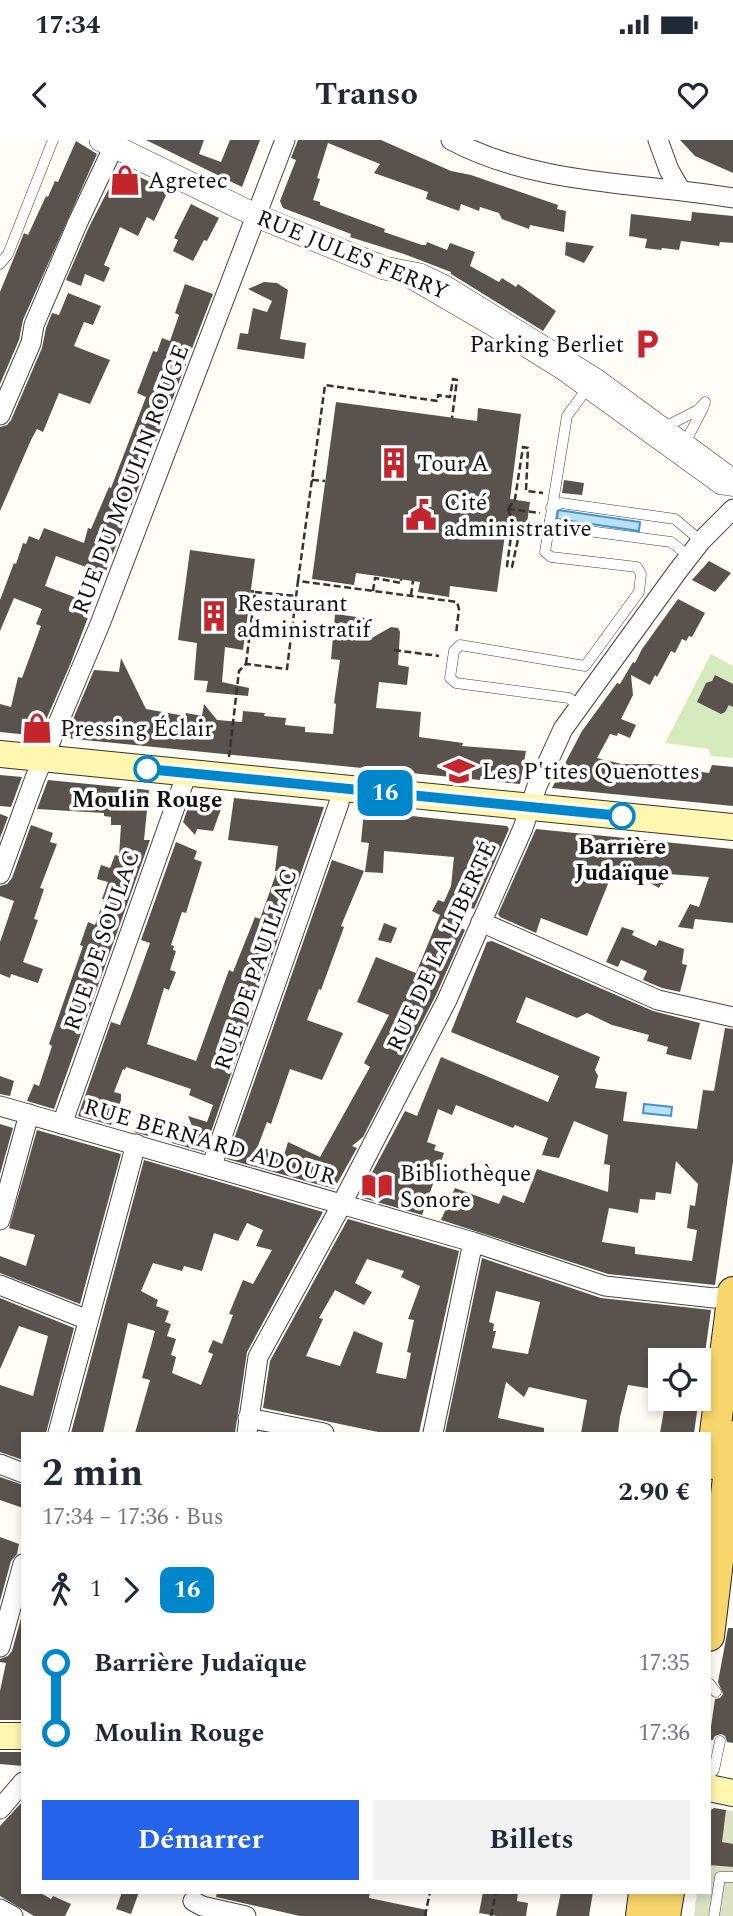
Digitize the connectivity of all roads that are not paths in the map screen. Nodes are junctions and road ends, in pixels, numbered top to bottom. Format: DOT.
graph roads {
  1 [pos="53,140"];
  2 [pos="285,140"];
  3 [pos="451,140"];
  4 [pos="658,140"];
  5 [pos="108,143"];
  6 [pos="680,189"];
  7 [pos="733,198"];
  8 [pos="257,216"];
  9 [pos="0,264"];
  10 [pos="589,385"];
  11 [pos="0,415"];
  12 [pos="662,428"];
  13 [pos="684,445"];
  14 [pos="733,481"];
  15 [pos="733,491"];
  16 [pos="551,508"];
  17 [pos="733,509"];
  18 [pos="550,520"];
  19 [pos="695,549"];
  20 [pos="578,706"];
  21 [pos="0,754"];
  22 [pos="43,758"];
  23 [pos="187,773"];
  24 [pos="340,788"];
  25 [pos="530,808"];
  26 [pos="733,827"];
  27 [pos="0,874"];
  28 [pos="481,922"];
  29 [pos="733,1017"];
  30 [pos="0,1106"];
  31 [pos="29,1114"];
  32 [pos="62,1124"];
  33 [pos="136,1144"];
  34 [pos="212,1165"];
  35 [pos="341,1203"];
  36 [pos="0,1220"];
  37 [pos="473,1242"];
  38 [pos="0,1285"];
  39 [pos="733,1294"];
  40 [pos="88,1320"];
  41 [pos="248,1426"];
  42 [pos="58,1432"];
  43 [pos="313,1432"];
  44 [pos="433,1432"];
  45 [pos="733,1436"];
  46 [pos="0,1464"];
  47 [pos="711,1466"];
  48 [pos="21,1472"];
  49 [pos="21,1571"];
  50 [pos="711,1619"];
  51 [pos="0,1647"];
  52 [pos="711,1686"];
  53 [pos="716,1692"];
  54 [pos="0,1735"];
  55 [pos="21,1736"];
  56 [pos="711,1745"];
  57 [pos="711,1773"];
  58 [pos="21,1784"];
  59 [pos="711,1788"];
  60 [pos="733,1793"];
  61 [pos="0,1809"];
  62 [pos="733,1877"];
  63 [pos="645,1894"];
  64 [pos="669,1894"];
  65 [pos="192,1903"];
  66 [pos="0,1909"];
  67 [pos="13,1916"];
  68 [pos="246,1916"];
  69 [pos="641,1916"];
  70 [pos="665,1916"];
  71 [pos="714,1916"];
  1 -- 9 [label="lane"];
  2 -- 8 [label="street, RUE DU MOULIN ROUGE"];
  3 -- 6 [label="street"];
  4 -- 6 [label="street"];
  5 -- 8 [label="street, RUE JULES FERRY"];
  5 -- 11 [label="street"];
  6 -- 7 [label="street"];
  8 -- 10 [label="street, RUE JULES FERRY"];
  8 -- 22 [label="street, RUE DU MOULIN ROUGE"];
  10 -- 12 [label="street, RUE JULES FERRY"];
  10 -- 15 [label="lane"];
  10 -- 16 [label="lane"];
  12 -- 13 [label="street, RUE JULES FERRY"];
  12 -- 13 [label="lane"];
  13 -- 14 [label="street, RUE JULES FERRY"];
  16 -- 18 [label="lane"];
  16 -- 19 [label="lane"];
  17 -- 19 [label="street, RUE DE LA LIBERTÉ"];
  18 -- 19 [label="lane"];
  18 -- 20 [label="lane"];
  19 -- 20 [label="street, RUE DE LA LIBERTÉ"];
  20 -- 25 [label="street, RUE DE LA LIBERTÉ"];
  21 -- 22 [label="main road"];
  22 -- 23 [label="main road"];
  22 -- 27 [label="street, RUE DU MOULIN ROUGE"];
  23 -- 24 [label="main road"];
  23 -- 32 [label="street, RUE DE SOULAC"];
  24 -- 25 [label="main road"];
  24 -- 34 [label="street, RUE DE PAUILLAC"];
  25 -- 26 [label="main road"];
  25 -- 28 [label="street, RUE DE LA LIBERTÉ"];
  28 -- 29 [label="street"];
  28 -- 35 [label="street, RUE DE LA LIBERTÉ"];
  30 -- 31 [label="street, RUE BERNARD ADOUR"];
  31 -- 32 [label="street, RUE BERNARD ADOUR"];
  31 -- 36 [label="street"];
  32 -- 33 [label="street, RUE BERNARD ADOUR"];
  33 -- 34 [label="street, RUE BERNARD ADOUR"];
  33 -- 40 [label="street"];
  34 -- 35 [label="street, RUE BERNARD ADOUR"];
  35 -- 37 [label="street, RUE BERNARD ADOUR"];
  35 -- 41 [label="street, RUE DE LA LIBERTÉ"];
  37 -- 39 [label="street, RUE BERNARD ADOUR"];
  37 -- 44 [label="street"];
  38 -- 40 [label="street"];
  39 -- 47 [label="main road"];
  40 -- 42 [label="street"];
  41 -- 43 [label="street"];
  45 -- 50 [label="main road"];
  46 -- 48 [label="street"];
  49 -- 51 [label="street"];
  52 -- 53 [label="lane"];
  54 -- 55 [label="main road"];
  56 -- 57 [label="lane"];
  58 -- 61 [label="street"];
  59 -- 60 [label="main road"];
  62 -- 71 [label="lane"];
  63 -- 69 [label="main road"];
  64 -- 70 [label="main road"];
  65 -- 68 [label="street"];
  66 -- 67 [label="street"];
}
